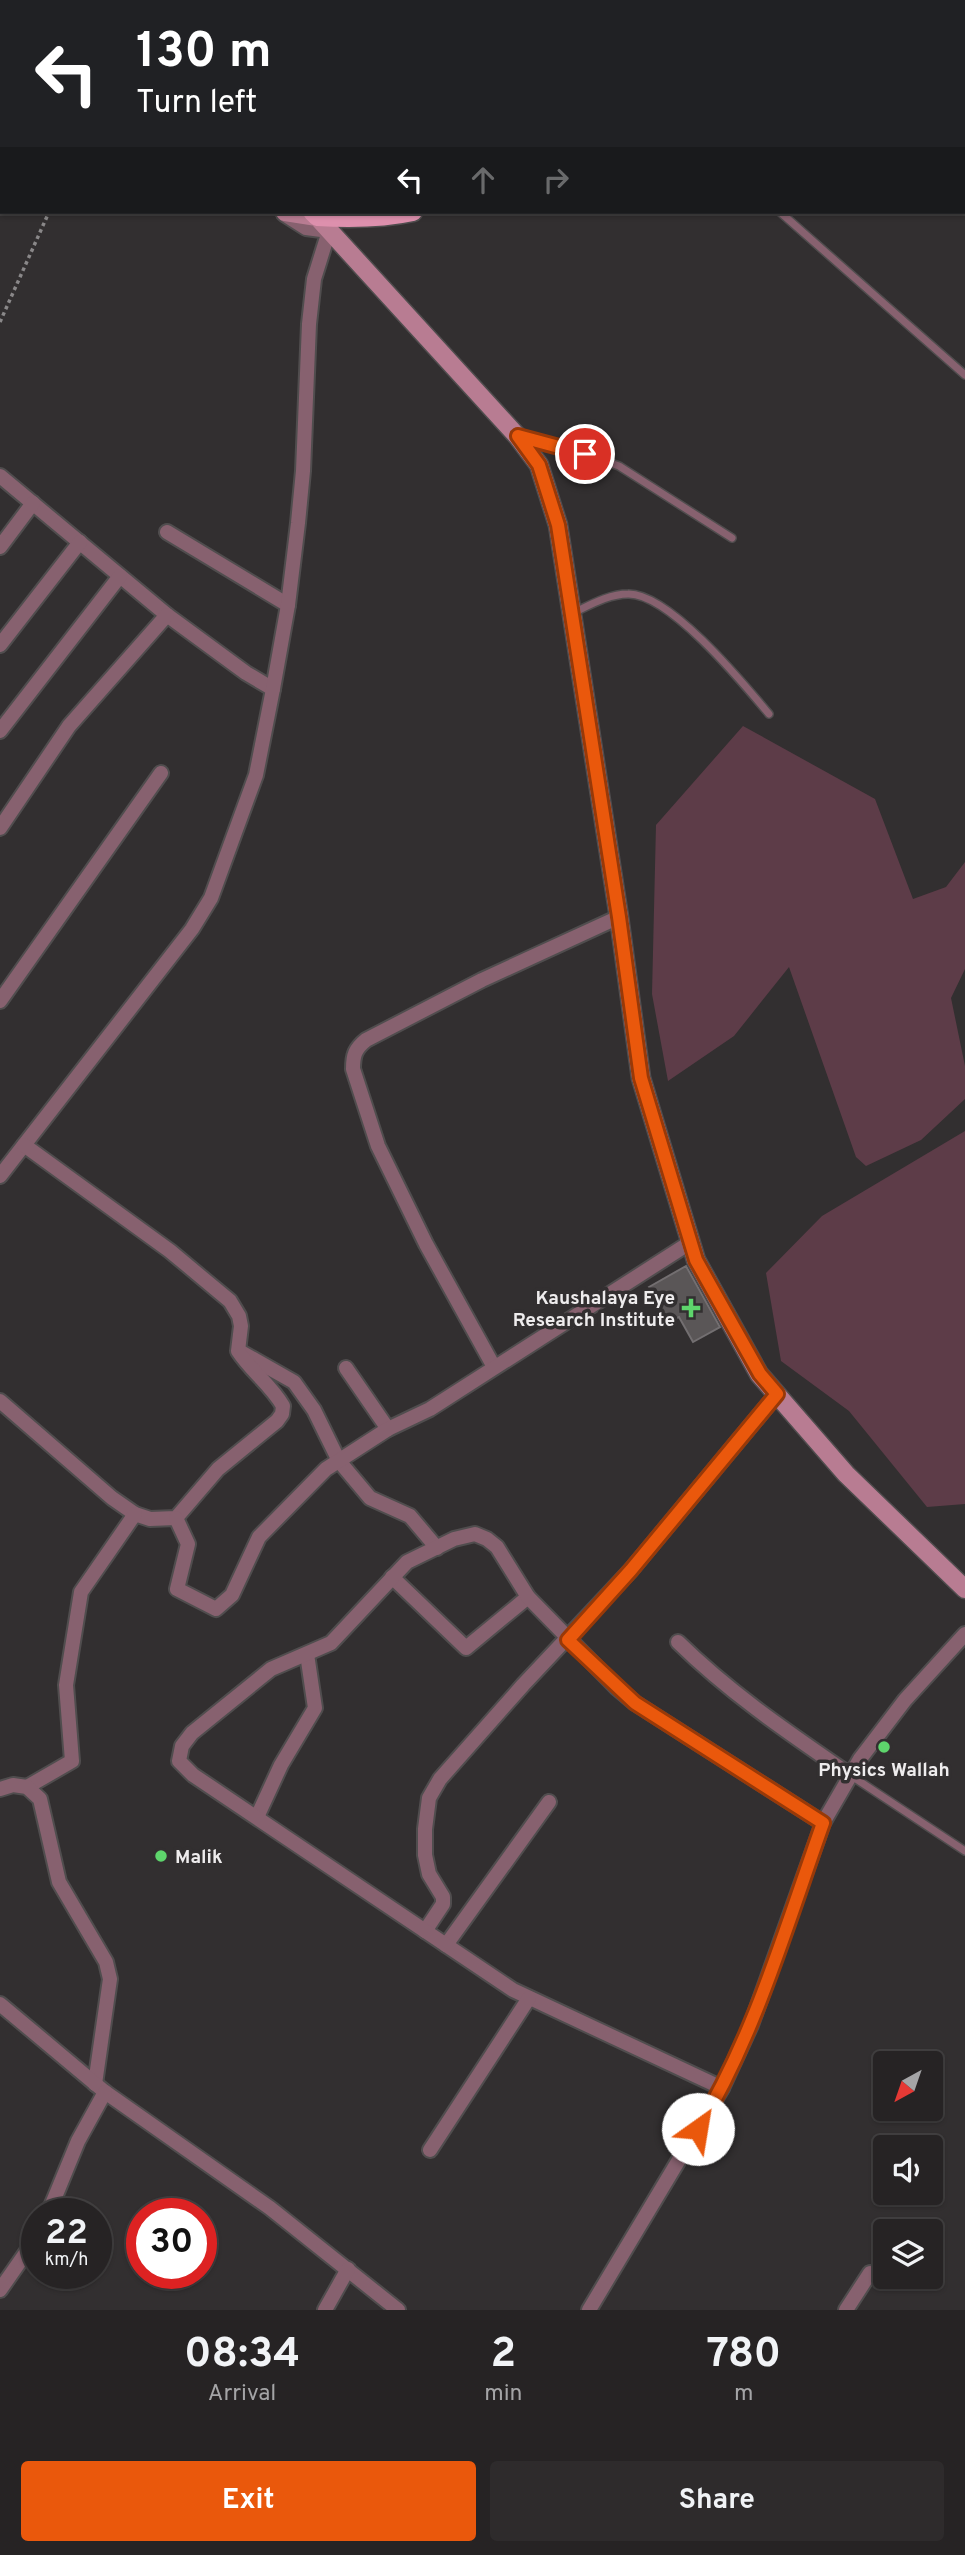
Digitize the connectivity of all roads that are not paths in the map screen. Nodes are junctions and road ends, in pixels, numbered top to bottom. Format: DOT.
graph roads {
  1 [pos="286,214"];
  2 [pos="394,214"];
  3 [pos="782,214"];
  4 [pos="314,215"];
  5 [pos="329,231"];
  6 [pos="965,375"];
  7 [pos="518,436"];
  8 [pos="0,476"];
  9 [pos="33,503"];
  10 [pos="167,532"];
  11 [pos="732,538"];
  12 [pos="80,542"];
  13 [pos="0,547"];
  14 [pos="120,576"];
  15 [pos="288,605"];
  16 [pos="572,613"];
  17 [pos="167,615"];
  18 [pos="0,645"];
  19 [pos="273,689"];
  20 [pos="769,714"];
  21 [pos="0,732"];
  22 [pos="161,773"];
  23 [pos="3,819"];
  24 [pos="619,917"];
  25 [pos="5,982"];
  26 [pos="0,1001"];
  27 [pos="24,1145"];
  28 [pos="0,1176"];
  29 [pos="691,1242"];
  30 [pos="238,1350"];
  31 [pos="494,1367"];
  32 [pos="346,1368"];
  33 [pos="777,1394"];
  34 [pos="0,1401"];
  35 [pos="388,1429"];
  36 [pos="339,1461"];
  37 [pos="135,1514"];
  38 [pos="176,1518"];
  39 [pos="437,1548"];
  40 [pos="392,1577"];
  41 [pos="965,1588"];
  42 [pos="528,1597"];
  43 [pos="965,1634"];
  44 [pos="568,1640"];
  45 [pos="678,1642"];
  46 [pos="307,1654"];
  47 [pos="850,1775"];
  48 [pos="27,1787"];
  49 [pos="0,1789"];
  50 [pos="549,1802"];
  51 [pos="257,1817"];
  52 [pos="823,1823"];
  53 [pos="965,1851"];
  54 [pos="425,1931"];
  55 [pos="446,1945"];
  56 [pos="529,1998"];
  57 [pos="0,2004"];
  58 [pos="100,2088"];
  59 [pos="722,2088"];
  60 [pos="430,2150"];
  61 [pos="55,2198"];
  62 [pos="21,2260"];
  63 [pos="348,2269"];
  64 [pos="870,2273"];
  65 [pos="0,2290"];
  66 [pos="325,2310"];
  67 [pos="398,2310"];
  68 [pos="589,2310"];
  69 [pos="846,2310"];
  1 -- 5 [label="street"];
  2 -- 4 [label="main road"];
  3 -- 6 [label="lane"];
  4 -- 5 [label="main road"];
  5 -- 7 [label="main road"];
  5 -- 15 [label="street"];
  7 -- 11 [label="lane"];
  7 -- 16 [label="main road"];
  8 -- 9 [label="street"];
  9 -- 12 [label="street"];
  9 -- 13 [label="street"];
  10 -- 15 [label="street"];
  12 -- 14 [label="street"];
  12 -- 18 [label="street"];
  14 -- 17 [label="street"];
  14 -- 21 [label="street"];
  15 -- 19 [label="street"];
  16 -- 20 [label="lane"];
  16 -- 24 [label="main road"];
  17 -- 19 [label="street"];
  17 -- 23 [label="street"];
  19 -- 27 [label="street"];
  22 -- 25 [label="street"];
  24 -- 29 [label="main road"];
  24 -- 31 [label="street"];
  25 -- 26 [label="street"];
  27 -- 28 [label="street"];
  27 -- 30 [label="street"];
  29 -- 31 [label="street"];
  29 -- 33 [label="main road"];
  30 -- 36 [label="street"];
  30 -- 38 [label="street"];
  31 -- 35 [label="street"];
  32 -- 35 [label="street"];
  33 -- 41 [label="main road"];
  33 -- 44 [label="street"];
  34 -- 37 [label="street"];
  35 -- 36 [label="street"];
  36 -- 38 [label="street"];
  36 -- 39 [label="street"];
  37 -- 38 [label="street"];
  37 -- 48 [label="street"];
  39 -- 40 [label="street"];
  39 -- 42 [label="street"];
  40 -- 42 [label="street"];
  40 -- 46 [label="street"];
  42 -- 44 [label="street"];
  43 -- 47 [label="street"];
  44 -- 52 [label="street"];
  44 -- 54 [label="street"];
  45 -- 47 [label="street"];
  46 -- 51 [label="street"];
  46 -- 51 [label="street"];
  47 -- 52 [label="street"];
  47 -- 53 [label="lane"];
  48 -- 49 [label="street"];
  48 -- 58 [label="street"];
  50 -- 55 [label="street"];
  51 -- 54 [label="street"];
  52 -- 59 [label="street"];
  54 -- 55 [label="street"];
  55 -- 56 [label="street"];
  56 -- 59 [label="street"];
  56 -- 60 [label="street"];
  57 -- 58 [label="street"];
  58 -- 61 [label="street"];
  58 -- 63 [label="street"];
  59 -- 68 [label="street"];
  62 -- 65 [label="street"];
  63 -- 66 [label="street"];
  63 -- 67 [label="street"];
  64 -- 69 [label="street"];
}
